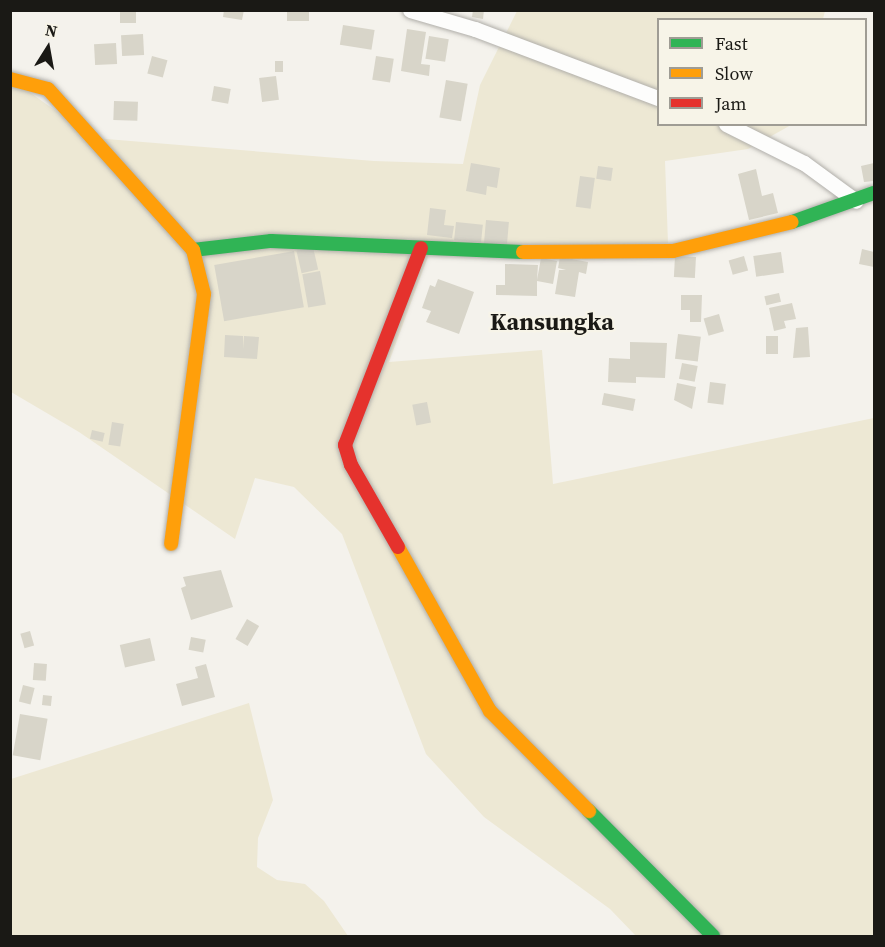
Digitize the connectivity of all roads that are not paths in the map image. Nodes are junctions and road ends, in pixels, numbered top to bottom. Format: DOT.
graph roads {
  1 [pos="410,10"];
  2 [pos="10,80"];
  3 [pos="657,98"];
  4 [pos="730,126"];
  5 [pos="874,193"];
  6 [pos="856,201"];
  7 [pos="421,248"];
  8 [pos="193,250"];
  9 [pos="171,544"];
  10 [pos="713,936"];
  1 -- 3 [label="street"];
  2 -- 8 [label="street"];
  4 -- 6 [label="street"];
  5 -- 6 [label="street"];
  6 -- 7 [label="street"];
  7 -- 8 [label="street"];
  7 -- 10 [label="street"];
  8 -- 9 [label="street"];
}
